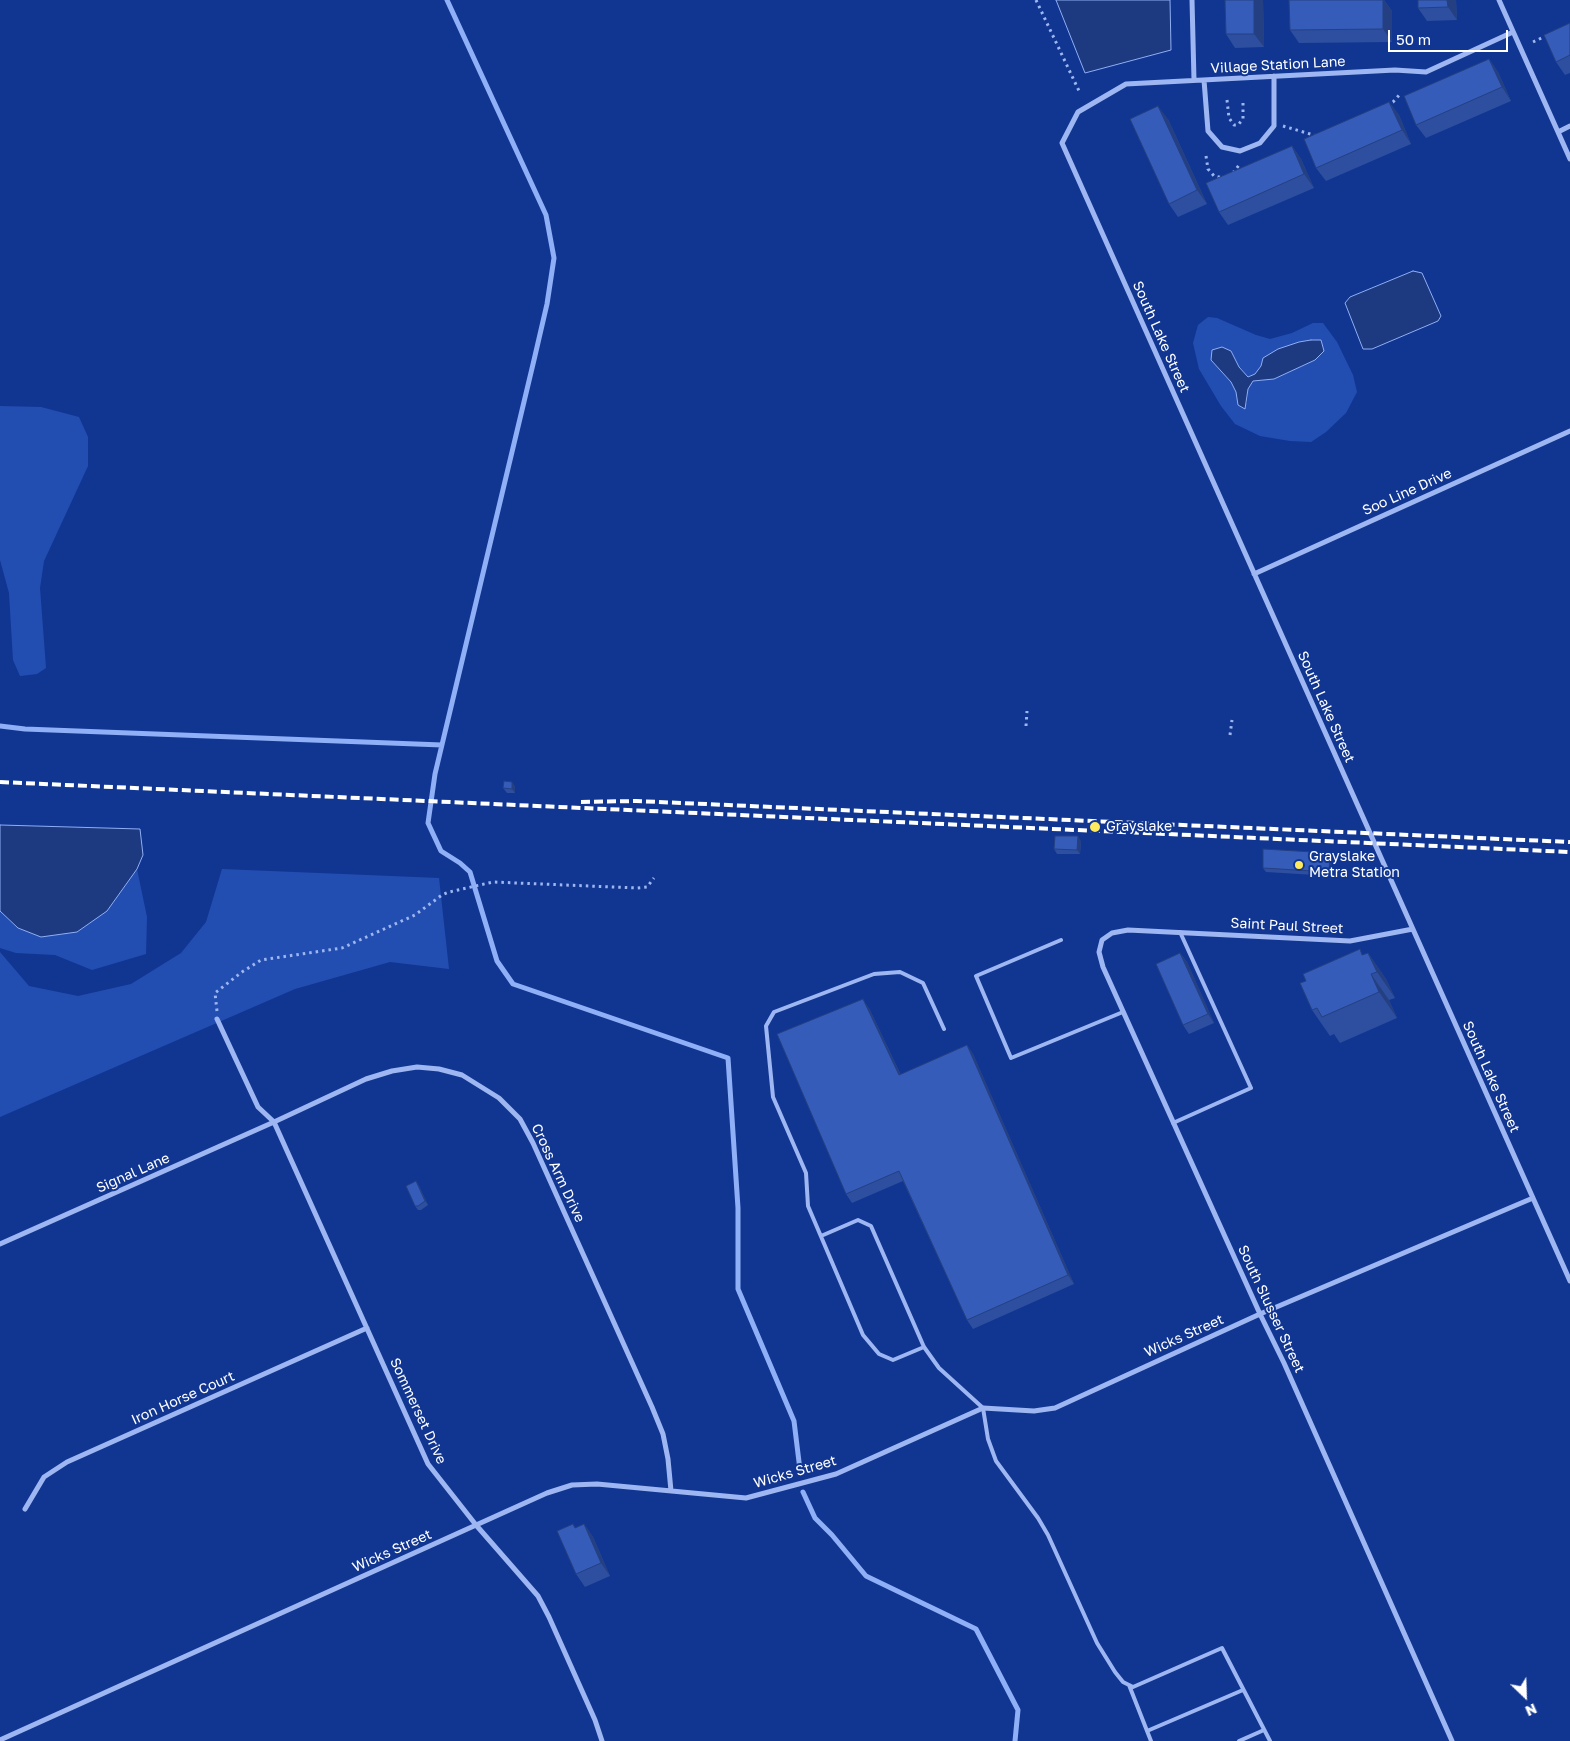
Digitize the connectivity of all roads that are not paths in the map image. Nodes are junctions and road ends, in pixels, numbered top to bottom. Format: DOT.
graph roads {
  1 [pos="1192,0"];
  2 [pos="1499,0"];
  3 [pos="1513,32"];
  4 [pos="1274,76"];
  5 [pos="1194,80"];
  6 [pos="1204,80"];
  7 [pos="1570,126"];
  8 [pos="1558,132"];
  9 [pos="1062,142"];
  10 [pos="1570,159"];
  11 [pos="1570,431"];
  12 [pos="1254,574"];
  13 [pos="1413,929"];
  14 [pos="1159,932"];
  15 [pos="1180,932"];
  16 [pos="1061,940"];
  17 [pos="1123,1012"];
  18 [pos="217,1019"];
  19 [pos="944,1029"];
  20 [pos="274,1122"];
  21 [pos="1173,1123"];
  22 [pos="1533,1198"];
  23 [pos="821,1236"];
  24 [pos="0,1244"];
  25 [pos="1570,1281"];
  26 [pos="1260,1314"];
  27 [pos="367,1328"];
  28 [pos="924,1348"];
  29 [pos="983,1408"];
  30 [pos="671,1491"];
  31 [pos="25,1509"];
  32 [pos="476,1525"];
  33 [pos="1128,1684"];
  34 [pos="1243,1690"];
  35 [pos="1264,1730"];
  36 [pos="1147,1731"];
  37 [pos="0,1740"];
  38 [pos="602,1741"];
  39 [pos="1151,1741"];
  40 [pos="1239,1741"];
  41 [pos="1270,1741"];
  42 [pos="1452,1741"];
  1 -- 5 [label="street"];
  2 -- 3 [label="street"];
  3 -- 4 [label="street, Village Station Lane"];
  3 -- 8 [label="street"];
  4 -- 6 [label="street, Village Station Lane"];
  4 -- 6 [label="street"];
  5 -- 6 [label="street, Village Station Lane"];
  5 -- 9 [label="street, Village Station Lane"];
  7 -- 8 [label="street"];
  8 -- 10 [label="street"];
  9 -- 12 [label="street, South Lake Street"];
  11 -- 12 [label="street, Soo Line Drive"];
  12 -- 13 [label="street, South Lake Street"];
  13 -- 15 [label="street, Saint Paul Street"];
  13 -- 22 [label="street, South Lake Street"];
  14 -- 15 [label="street, Saint Paul Street"];
  14 -- 17 [label="street, South Slusser Street"];
  15 -- 21 [label="lane"];
  16 -- 17 [label="lane"];
  17 -- 21 [label="street, South Slusser Street"];
  18 -- 20 [label="street"];
  19 -- 23 [label="lane"];
  20 -- 24 [label="street, Signal Lane"];
  20 -- 27 [label="street, Sommerset Drive"];
  20 -- 30 [label="street, Cross Arm Drive"];
  21 -- 26 [label="street, South Slusser Street"];
  22 -- 25 [label="street, South Lake Street"];
  22 -- 26 [label="street, Wicks Street"];
  23 -- 28 [label="lane"];
  23 -- 28 [label="lane"];
  26 -- 29 [label="street, Wicks Street"];
  26 -- 42 [label="street, South Slusser Street"];
  27 -- 31 [label="street, Iron Horse Court"];
  27 -- 32 [label="street, Sommerset Drive"];
  28 -- 29 [label="lane"];
  29 -- 30 [label="street, Wicks Street"];
  29 -- 33 [label="lane"];
  30 -- 32 [label="street, Wicks Street"];
  32 -- 37 [label="street, Wicks Street"];
  32 -- 38 [label="street, Sommerset Drive"];
  33 -- 34 [label="lane"];
  33 -- 36 [label="lane"];
  34 -- 35 [label="lane"];
  34 -- 36 [label="lane"];
  35 -- 40 [label="lane"];
  35 -- 41 [label="lane"];
  36 -- 39 [label="lane"];
}
